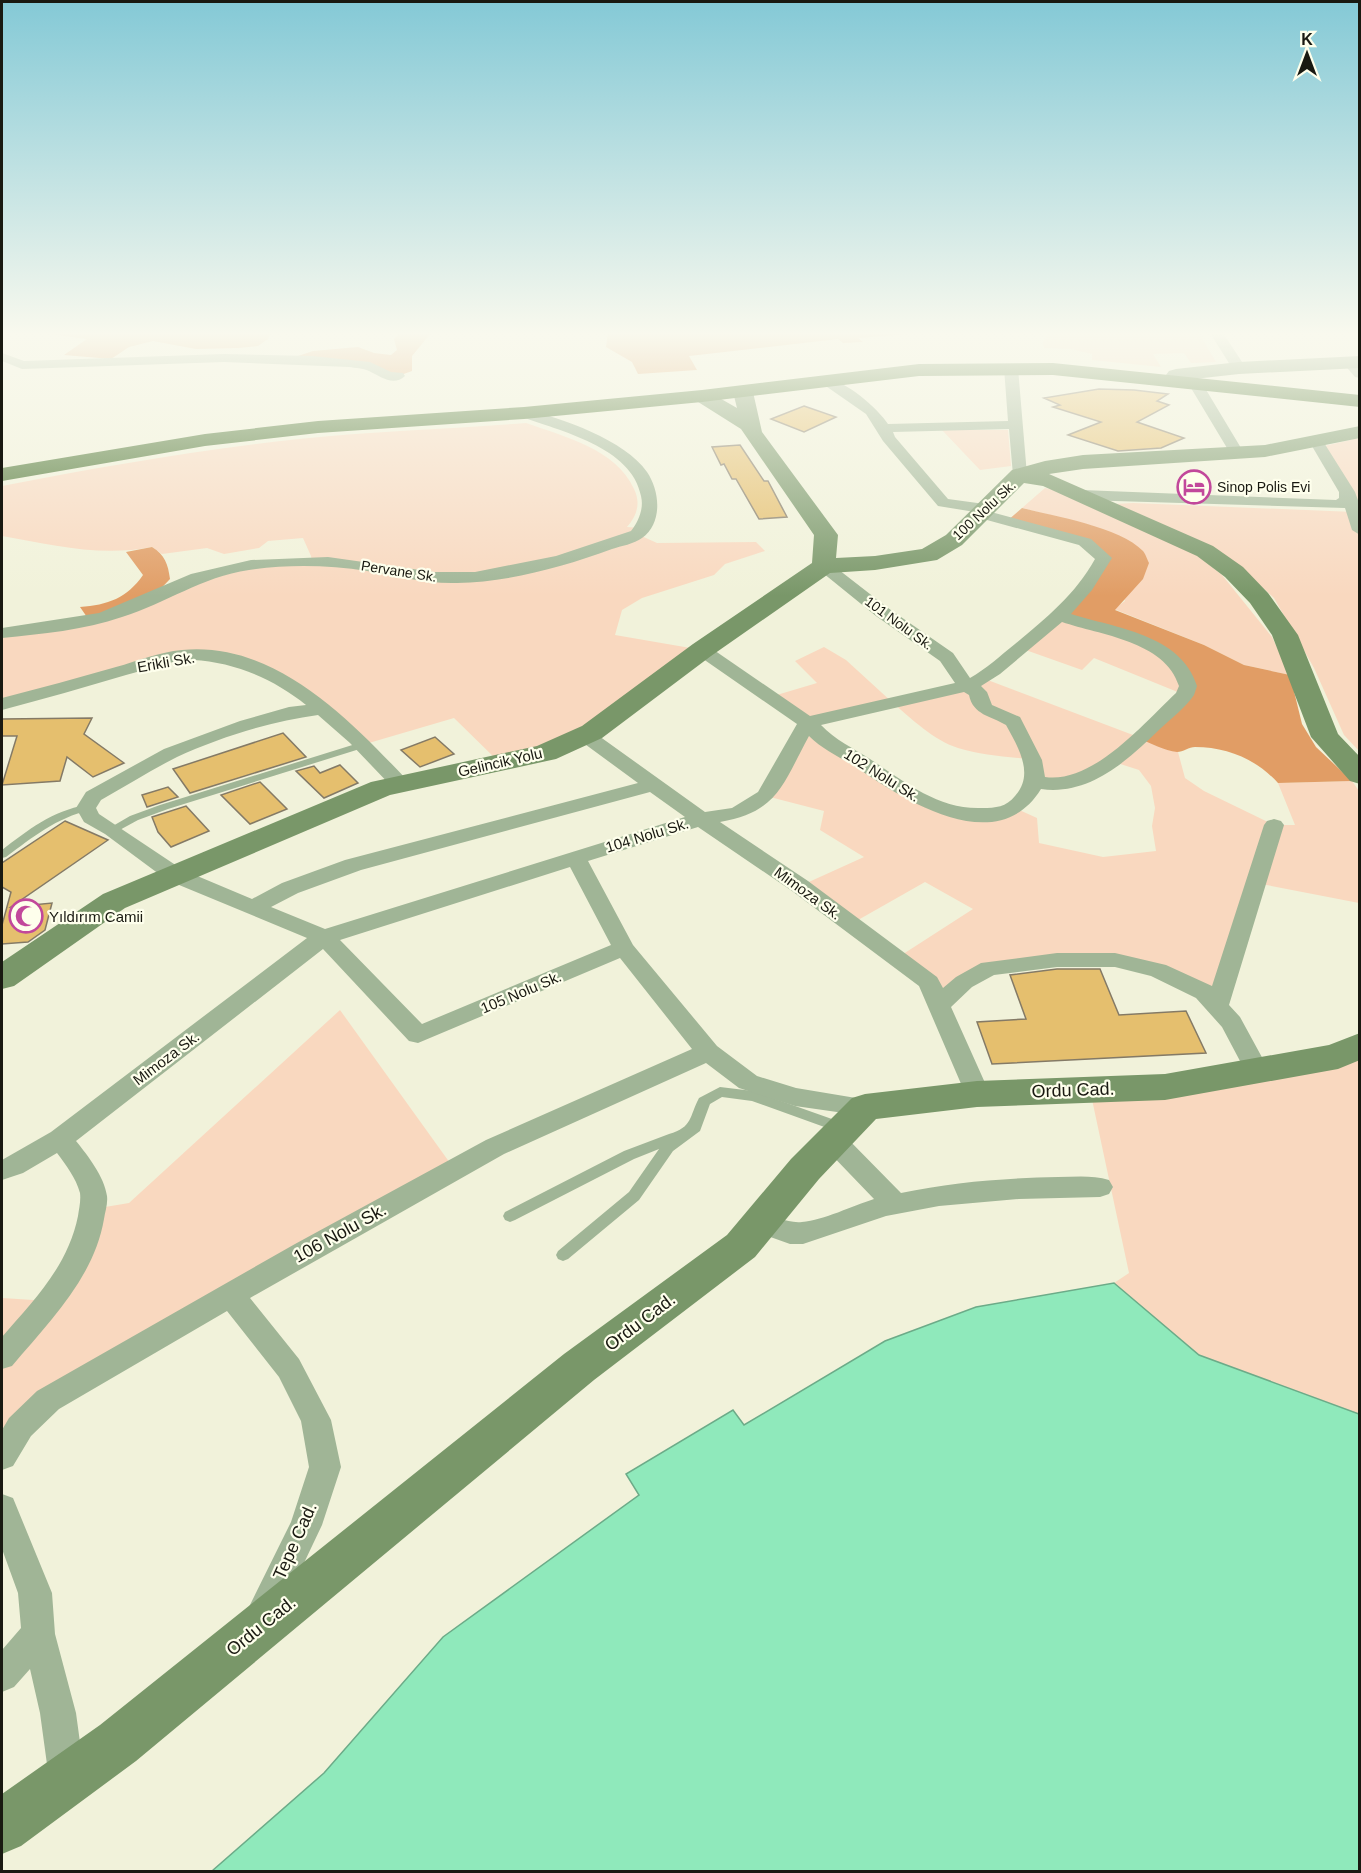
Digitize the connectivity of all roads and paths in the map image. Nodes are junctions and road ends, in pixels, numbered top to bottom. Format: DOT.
graph roads {
  1 [pos="269,420"];
  2 [pos="416,420"];
  3 [pos="543,420"];
  4 [pos="742,420"];
  5 [pos="748,420"];
  6 [pos="880,420"];
  7 [pos="1016,420"];
  8 [pos="1215,420"];
  9 [pos="749,425"];
  10 [pos="1016,425"];
  11 [pos="885,428"];
  12 [pos="1359,432"];
  13 [pos="1316,441"];
  14 [pos="1238,453"];
  15 [pos="2,465"];
  16 [pos="2,475"];
  17 [pos="1020,475"];
  18 [pos="1347,492"];
  19 [pos="1082,495"];
  20 [pos="984,511"];
  21 [pos="1359,530"];
  22 [pos="824,566"];
  23 [pos="1060,616"];
  24 [pos="2,633"];
  25 [pos="702,650"];
  26 [pos="966,686"];
  27 [pos="2,704"];
  28 [pos="323,709"];
  29 [pos="807,723"];
  30 [pos="585,735"];
  31 [pos="363,745"];
  32 [pos="1359,775"];
  33 [pos="1033,782"];
  34 [pos="400,784"];
  35 [pos="653,785"];
  36 [pos="86,808"];
  37 [pos="701,819"];
  38 [pos="1274,825"];
  39 [pos="112,830"];
  40 [pos="2,855"];
  41 [pos="575,857"];
  42 [pos="175,875"];
  43 [pos="253,907"];
  44 [pos="324,937"];
  45 [pos="624,948"];
  46 [pos="2,978"];
  47 [pos="939,1005"];
  48 [pos="1217,1007"];
  49 [pos="1359,1045"];
  50 [pos="708,1052"];
  51 [pos="1258,1072"];
  52 [pos="976,1094"];
  53 [pos="847,1125"];
  54 [pos="686,1134"];
  55 [pos="60,1139"];
  56 [pos="2,1170"];
  57 [pos="1100,1187"];
  58 [pos="895,1204"];
  59 [pos="510,1216"];
  60 [pos="761,1223"];
  61 [pos="563,1256"];
  62 [pos="232,1296"];
  63 [pos="2,1357"];
  64 [pos="2,1456"];
  65 [pos="2,1509"];
  66 [pos="256,1630"];
  67 [pos="38,1634"];
  68 [pos="2,1675"];
  69 [pos="67,1780"];
  70 [pos="2,1827"];
  1 -- 15 [label="highway"];
  2 -- 16 [label="highway"];
  3 -- 24 [label="street, Pervane Sk."];
  4 -- 9 [label="main road"];
  5 -- 9 [label="main road"];
  6 -- 11 [label="street"];
  7 -- 10 [label="street"];
  8 -- 14 [label="street"];
  9 -- 22 [label="main road"];
  10 -- 11 [label="street"];
  10 -- 17 [label="street"];
  11 -- 20 [label="street"];
  12 -- 13 [label="main road, 100 Nolu Sk."];
  13 -- 14 [label="main road, 100 Nolu Sk."];
  13 -- 18 [label="street"];
  14 -- 17 [label="main road, 100 Nolu Sk."];
  17 -- 19 [label="main road"];
  17 -- 20 [label="main road, 100 Nolu Sk."];
  18 -- 19 [label="street"];
  18 -- 21 [label="street"];
  19 -- 32 [label="main road"];
  20 -- 22 [label="main road, 100 Nolu Sk."];
  20 -- 23 [label="street"];
  22 -- 25 [label="main road, Gelincik Yolu"];
  22 -- 26 [label="street, 101 Nolu Sk."];
  23 -- 26 [label="street"];
  23 -- 33 [label="street"];
  25 -- 29 [label="street"];
  25 -- 30 [label="main road, Gelincik Yolu"];
  26 -- 29 [label="street"];
  26 -- 33 [label="street"];
  27 -- 28 [label="street, Erikli Sk."];
  28 -- 31 [label="street, Erikli Sk."];
  28 -- 36 [label="street"];
  29 -- 33 [label="street, 102 Nolu Sk."];
  29 -- 37 [label="street, 104 Nolu Sk."];
  30 -- 34 [label="main road, Gelincik Yolu"];
  30 -- 35 [label="street, Mimoza Sk."];
  31 -- 34 [label="street, Erikli Sk."];
  31 -- 39 [label="lane"];
  34 -- 42 [label="main road, Gelincik Yolu"];
  35 -- 37 [label="street, Mimoza Sk."];
  35 -- 43 [label="street"];
  36 -- 39 [label="street"];
  36 -- 40 [label="lane"];
  37 -- 41 [label="street, 104 Nolu Sk."];
  37 -- 47 [label="street, Mimoza Sk."];
  38 -- 48 [label="street"];
  39 -- 42 [label="street"];
  41 -- 44 [label="street, 104 Nolu Sk."];
  41 -- 45 [label="street"];
  42 -- 43 [label="street"];
  42 -- 46 [label="main road, Gelincik Yolu"];
  43 -- 44 [label="street"];
  44 -- 45 [label="street, 105 Nolu Sk."];
  44 -- 55 [label="street, Mimoza Sk."];
  45 -- 50 [label="street"];
  47 -- 48 [label="street"];
  47 -- 52 [label="street, Mimoza Sk."];
  48 -- 51 [label="street"];
  49 -- 51 [label="main road, Ordu Cad."];
  50 -- 53 [label="street"];
  50 -- 62 [label="street, 106 Nolu Sk."];
  51 -- 52 [label="main road, Ordu Cad."];
  52 -- 53 [label="main road, Ordu Cad."];
  53 -- 54 [label="lane"];
  53 -- 58 [label="street"];
  53 -- 60 [label="main road, Ordu Cad."];
  54 -- 59 [label="lane"];
  54 -- 61 [label="lane"];
  55 -- 56 [label="street, Mimoza Sk."];
  55 -- 63 [label="street"];
  57 -- 58 [label="street"];
  58 -- 60 [label="street"];
  60 -- 66 [label="main road, Ordu Cad."];
  62 -- 64 [label="street, 106 Nolu Sk."];
  62 -- 66 [label="street, Tepe Cad."];
  65 -- 67 [label="street"];
  66 -- 69 [label="main road, Ordu Cad."];
  67 -- 68 [label="street"];
  67 -- 69 [label="street"];
  69 -- 70 [label="main road, Ordu Cad."];
}
